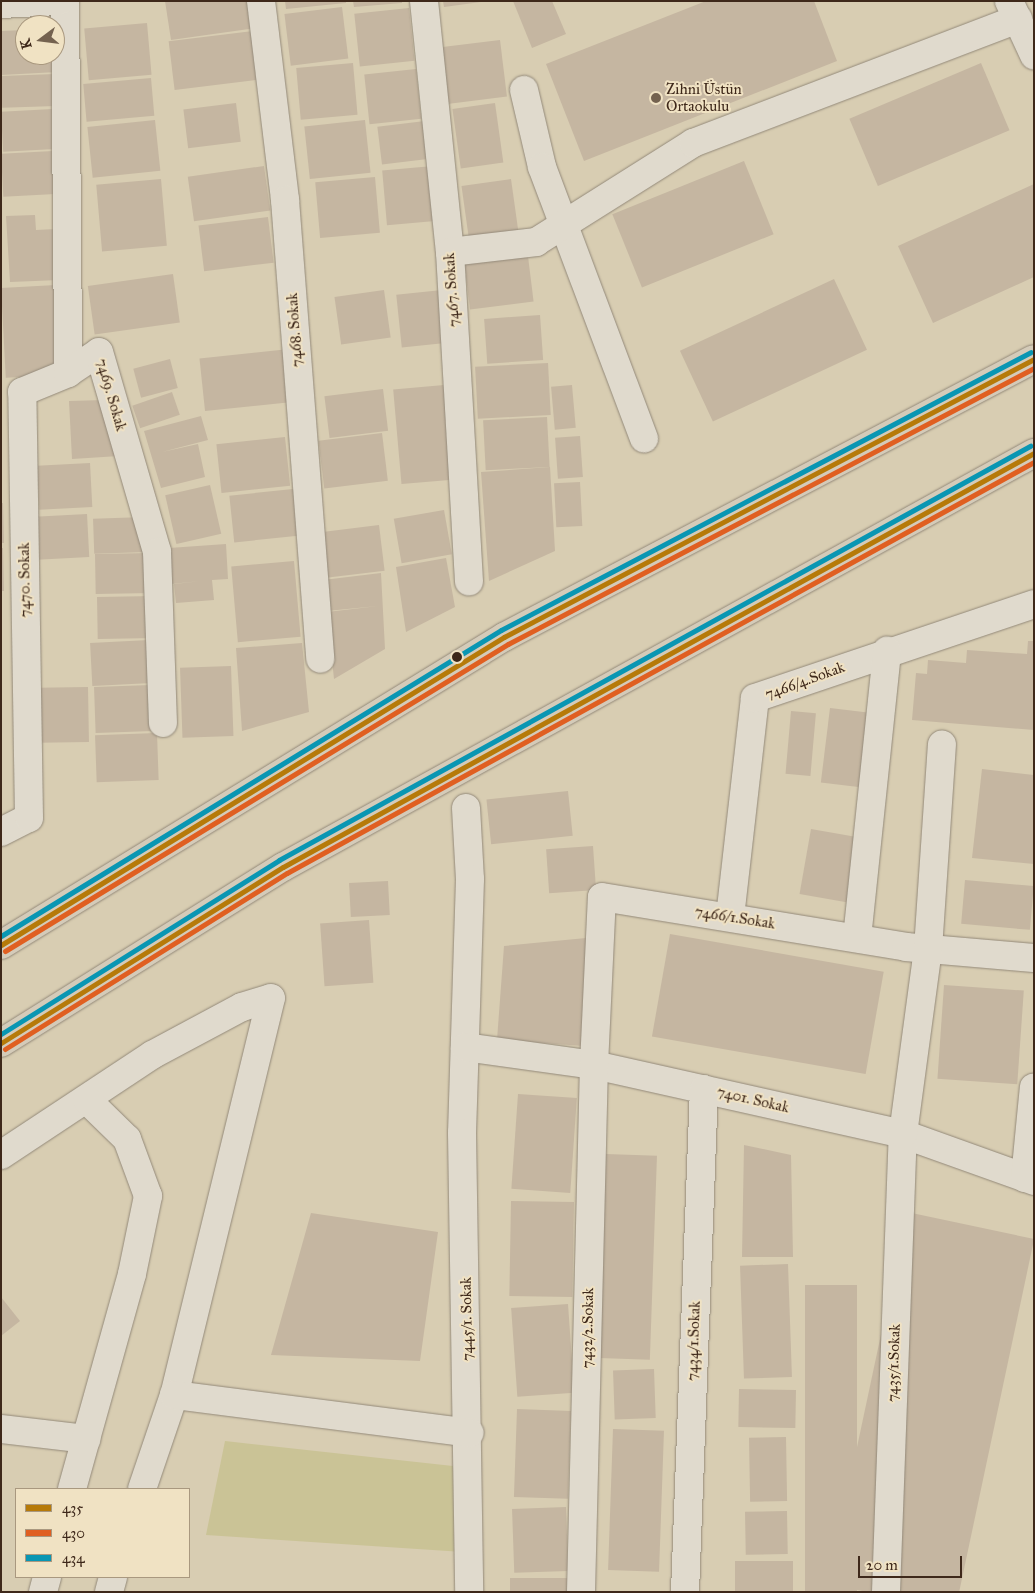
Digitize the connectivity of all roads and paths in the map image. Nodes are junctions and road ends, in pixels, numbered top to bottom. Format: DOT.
graph roads {
  1 [pos="59,1"];
  2 [pos="65,1"];
  3 [pos="260,1"];
  4 [pos="424,1"];
  5 [pos="1,4"];
  6 [pos="1014,10"];
  7 [pos="1034,55"];
  8 [pos="524,90"];
  9 [pos="563,224"];
  10 [pos="450,252"];
  11 [pos="1034,359"];
  12 [pos="68,373"];
  13 [pos="644,438"];
  14 [pos="1034,453"];
  15 [pos="469,581"];
  16 [pos="1034,604"];
  17 [pos="887,652"];
  18 [pos="320,659"];
  19 [pos="163,723"];
  20 [pos="942,744"];
  21 [pos="466,808"];
  22 [pos="1,832"];
  23 [pos="730,917"];
  24 [pos="857,938"];
  25 [pos="1,945"];
  26 [pos="928,949"];
  27 [pos="1034,958"];
  28 [pos="1,1043"];
  29 [pos="465,1047"];
  30 [pos="594,1065"];
  31 [pos="1034,1087"];
  32 [pos="704,1089"];
  33 [pos="87,1100"];
  34 [pos="902,1134"];
  35 [pos="1,1155"];
  36 [pos="1030,1179"];
  37 [pos="174,1395"];
  38 [pos="1,1428"];
  39 [pos="470,1433"];
  40 [pos="86,1439"];
  41 [pos="72,1488"];
  42 [pos="142,1488"];
  43 [pos="48,1578"];
  44 [pos="113,1578"];
  45 [pos="43,1592"];
  46 [pos="109,1592"];
  47 [pos="468,1592"];
  48 [pos="581,1592"];
  49 [pos="685,1592"];
  50 [pos="886,1592"];
  1 -- 5 [label="street"];
  2 -- 12 [label="street"];
  3 -- 18 [label="street, 7468. Sokak"];
  4 -- 10 [label="street, 7467. Sokak"];
  6 -- 7 [label="street"];
  6 -- 9 [label="street"];
  8 -- 9 [label="street"];
  9 -- 10 [label="street"];
  9 -- 13 [label="street"];
  10 -- 15 [label="street, 7467. Sokak"];
  11 -- 25 [label="main road"];
  12 -- 19 [label="street, 7469. Sokak"];
  12 -- 22 [label="street, 7470. Sokak"];
  14 -- 28 [label="main road"];
  16 -- 17 [label="street, 7466/4.Sokak"];
  17 -- 23 [label="street, 7466/4.Sokak"];
  17 -- 24 [label="street"];
  20 -- 26 [label="street, 7435/1.Sokak"];
  21 -- 29 [label="street, 7445/1. Sokak"];
  23 -- 24 [label="street, 7466/1.Sokak"];
  23 -- 30 [label="street, 7466/1.Sokak"];
  24 -- 26 [label="street, 7466/1.Sokak"];
  26 -- 27 [label="street, 7466/1.Sokak"];
  26 -- 34 [label="street, 7435/1.Sokak"];
  29 -- 30 [label="street, 7401. Sokak"];
  29 -- 39 [label="street, 7445/1. Sokak"];
  30 -- 32 [label="street, 7401. Sokak"];
  30 -- 48 [label="street, 7432/2.Sokak"];
  31 -- 36 [label="street"];
  32 -- 34 [label="street, 7401. Sokak"];
  32 -- 49 [label="street, 7434/1.Sokak"];
  33 -- 35 [label="street"];
  33 -- 37 [label="street"];
  33 -- 40 [label="street"];
  34 -- 36 [label="street, 7401. Sokak"];
  34 -- 50 [label="street, 7435/1.Sokak"];
  37 -- 39 [label="street"];
  37 -- 42 [label="street"];
  38 -- 40 [label="street"];
  39 -- 47 [label="street, 7445/1. Sokak"];
  40 -- 41 [label="street"];
  43 -- 45 [label="street"];
  44 -- 46 [label="street"];
}
